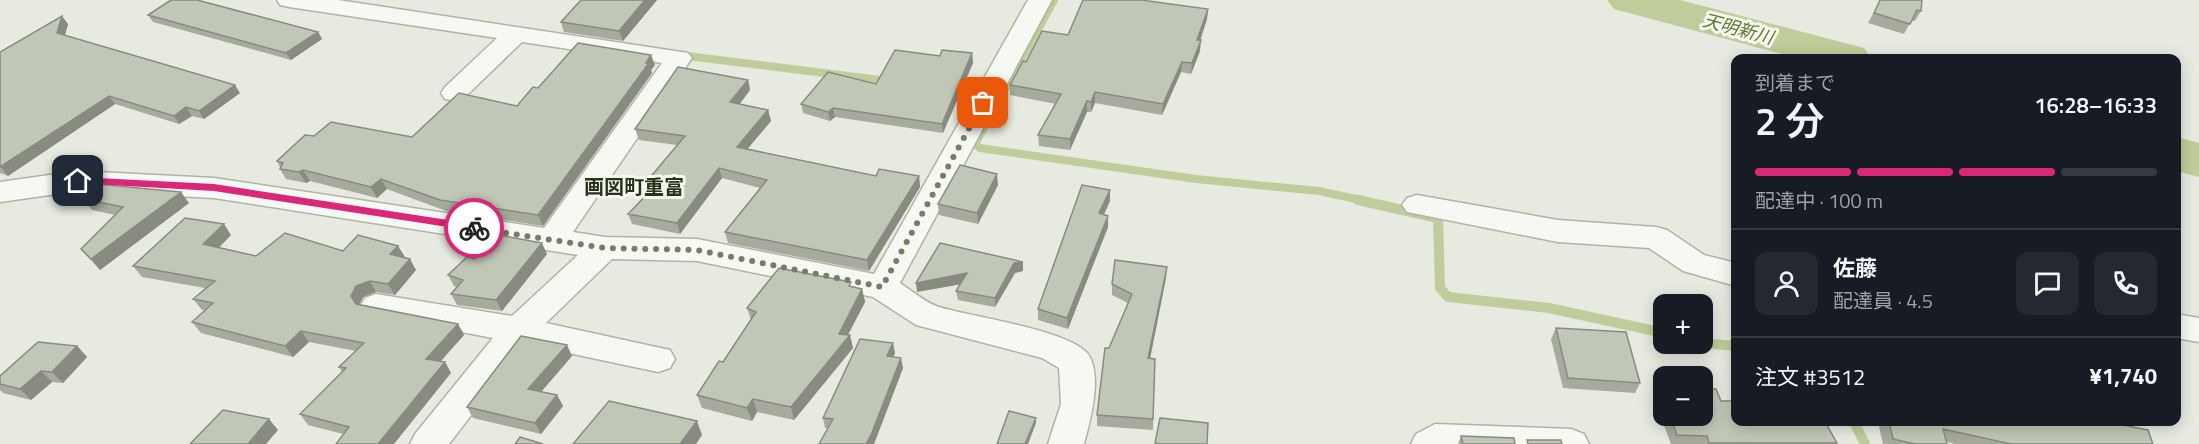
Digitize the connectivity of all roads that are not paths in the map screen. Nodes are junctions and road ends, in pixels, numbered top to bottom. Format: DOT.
graph roads {
  1 [pos="289,0"];
  2 [pos="1040,0"];
  3 [pos="516,34"];
  4 [pos="454,93"];
  5 [pos="0,192"];
  6 [pos="1418,205"];
  7 [pos="552,240"];
  8 [pos="605,248"];
  9 [pos="1731,273"];
  10 [pos="882,287"];
  11 [pos="376,306"];
  12 [pos="2181,327"];
  13 [pos="518,330"];
  14 [pos="2199,330"];
  15 [pos="658,359"];
  16 [pos="428,444"];
  17 [pos="1066,444"];
  18 [pos="1430,444"];
  19 [pos="1570,444"];
  1 -- 3 [label="street"];
  2 -- 10 [label="street"];
  3 -- 4 [label="street"];
  3 -- 7 [label="street"];
  5 -- 7 [label="street"];
  6 -- 9 [label="street"];
  7 -- 8 [label="street"];
  8 -- 10 [label="street"];
  8 -- 13 [label="street"];
  10 -- 17 [label="street"];
  11 -- 13 [label="street"];
  12 -- 14 [label="street"];
  13 -- 15 [label="street"];
  13 -- 16 [label="street"];
  18 -- 19 [label="street"];
}
